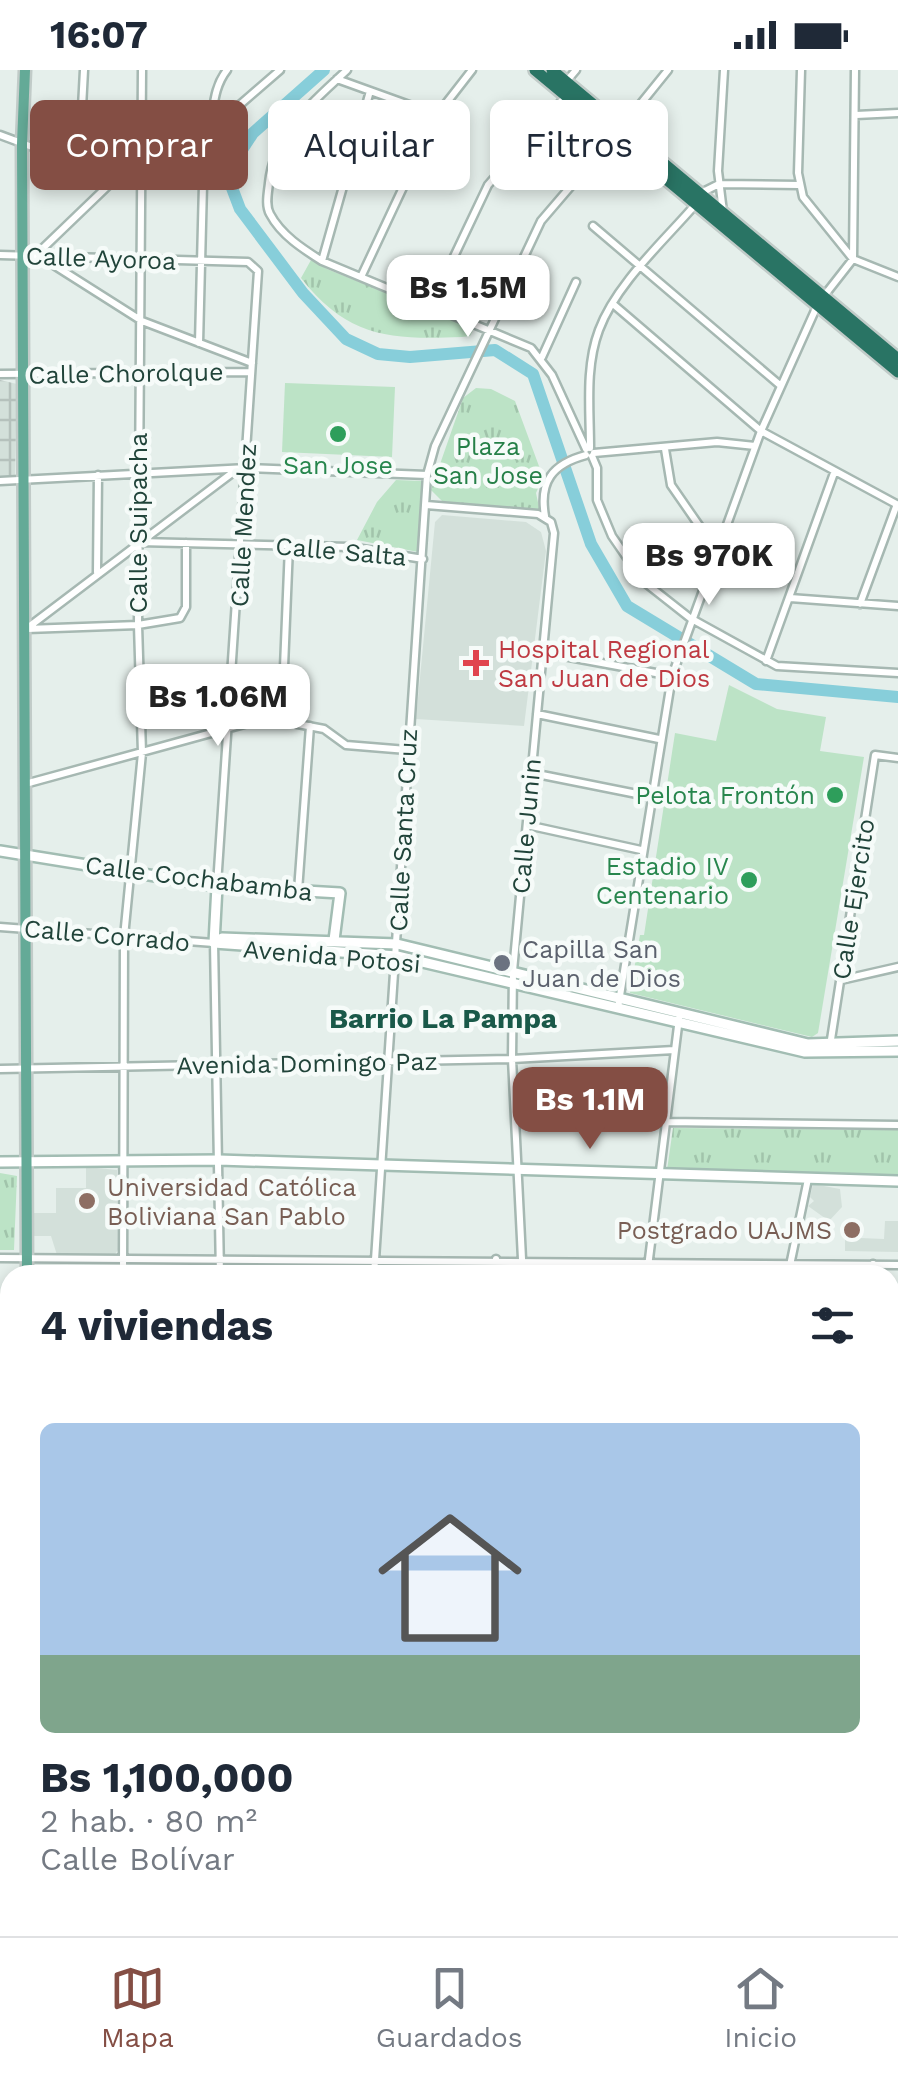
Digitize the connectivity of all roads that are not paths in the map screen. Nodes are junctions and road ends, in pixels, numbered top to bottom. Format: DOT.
graph roads {
  1 [pos="26,70"];
  2 [pos="84,70"];
  3 [pos="142,70"];
  4 [pos="227,70"];
  5 [pos="280,70"];
  6 [pos="347,70"];
  7 [pos="472,70"];
  8 [pos="536,70"];
  9 [pos="552,70"];
  10 [pos="576,70"];
  11 [pos="668,70"];
  12 [pos="724,70"];
  13 [pos="801,70"];
  14 [pos="855,70"];
  15 [pos="337,80"];
  16 [pos="565,83"];
  17 [pos="370,91"];
  18 [pos="565,97"];
  19 [pos="82,100"];
  20 [pos="142,100"];
  21 [pos="214,100"];
  22 [pos="245,100"];
  23 [pos="395,100"];
  24 [pos="449,100"];
  25 [pos="569,100"];
  26 [pos="583,100"];
  27 [pos="644,100"];
  28 [pos="898,113"];
  29 [pos="856,115"];
  30 [pos="0,135"];
  31 [pos="22,144"];
  32 [pos="30,147"];
  33 [pos="668,175"];
  34 [pos="718,184"];
  35 [pos="799,186"];
  36 [pos="103,190"];
  37 [pos="142,190"];
  38 [pos="202,190"];
  39 [pos="402,190"];
  40 [pos="568,190"];
  41 [pos="697,199"];
  42 [pos="723,213"];
  43 [pos="592,226"];
  44 [pos="0,255"];
  45 [pos="31,255"];
  46 [pos="142,259"];
  47 [pos="853,259"];
  48 [pos="202,261"];
  49 [pos="322,261"];
  50 [pos="898,267"];
  51 [pos="642,268"];
  52 [pos="890,272"];
  53 [pos="898,276"];
  54 [pos="361,277"];
  55 [pos="576,282"];
  56 [pos="820,303"];
  57 [pos="614,304"];
  58 [pos="431,306"];
  59 [pos="142,320"];
  60 [pos="491,330"];
  61 [pos="199,343"];
  62 [pos="542,357"];
  63 [pos="898,359"];
  64 [pos="252,368"];
  65 [pos="898,372"];
  66 [pos="0,374"];
  67 [pos="24,374"];
  68 [pos="140,375"];
  69 [pos="781,386"];
  70 [pos="761,430"];
  71 [pos="755,446"];
  72 [pos="665,449"];
  73 [pos="590,452"];
  74 [pos="247,468"];
  75 [pos="236,470"];
  76 [pos="138,473"];
  77 [pos="834,473"];
  78 [pos="98,475"];
  79 [pos="427,475"];
  80 [pos="25,480"];
  81 [pos="0,481"];
  82 [pos="426,505"];
  83 [pos="897,505"];
  84 [pos="545,516"];
  85 [pos="139,542"];
  86 [pos="186,542"];
  87 [pos="243,544"];
  88 [pos="289,546"];
  89 [pos="716,550"];
  90 [pos="423,559"];
  91 [pos="97,574"];
  92 [pos="790,598"];
  93 [pos="860,604"];
  94 [pos="898,606"];
  95 [pos="689,621"];
  96 [pos="138,626"];
  97 [pos="26,630"];
  98 [pos="542,652"];
  99 [pos="766,661"];
  100 [pos="284,667"];
  101 [pos="898,673"];
  102 [pos="672,676"];
  103 [pos="537,714"];
  104 [pos="310,726"];
  105 [pos="228,728"];
  106 [pos="659,739"];
  107 [pos="407,750"];
  108 [pos="142,753"];
  109 [pos="898,758"];
  110 [pos="532,773"];
  111 [pos="26,784"];
  112 [pos="652,796"];
  113 [pos="526,825"];
  114 [pos="641,850"];
  115 [pos="0,851"];
  116 [pos="27,856"];
  117 [pos="131,874"];
  118 [pos="217,886"];
  119 [pos="298,892"];
  120 [pos="26,926"];
  121 [pos="0,927"];
  122 [pos="124,938"];
  123 [pos="334,940"];
  124 [pos="214,943"];
  125 [pos="397,944"];
  126 [pos="333,951"];
  127 [pos="397,956"];
  128 [pos="898,966"];
  129 [pos="513,976"];
  130 [pos="841,980"];
  131 [pos="619,1003"];
  132 [pos="680,1017"];
  133 [pos="898,1041"];
  134 [pos="830,1048"];
  135 [pos="674,1050"];
  136 [pos="898,1051"];
  137 [pos="512,1059"];
  138 [pos="390,1060"];
  139 [pos="126,1065"];
  140 [pos="215,1067"];
  141 [pos="27,1068"];
  142 [pos="0,1069"];
  143 [pos="666,1122"];
  144 [pos="898,1125"];
  145 [pos="219,1160"];
  146 [pos="124,1161"];
  147 [pos="0,1162"];
  148 [pos="26,1162"];
  149 [pos="382,1166"];
  150 [pos="519,1170"];
  151 [pos="659,1173"];
  152 [pos="808,1179"];
  153 [pos="898,1181"];
  154 [pos="0,1258"];
  155 [pos="27,1258"];
  156 [pos="124,1258"];
  157 [pos="375,1258"];
  158 [pos="221,1259"];
  159 [pos="496,1259"];
  160 [pos="522,1260"];
  161 [pos="648,1261"];
  162 [pos="873,1264"];
  163 [pos="27,1265"];
  164 [pos="124,1265"];
  165 [pos="221,1265"];
  166 [pos="375,1265"];
  167 [pos="496,1265"];
  168 [pos="647,1265"];
  169 [pos="790,1265"];
  170 [pos="898,1265"];
  1 -- 31 [label="main road"];
  2 -- 19 [label="street"];
  3 -- 20 [label="street, Calle Suipacha"];
  4 -- 21 [label="street"];
  5 -- 22 [label="street"];
  6 -- 15 [label="street"];
  7 -- 24 [label="street"];
  8 -- 18 [label="highway"];
  9 -- 16 [label="highway"];
  10 -- 16 [label="street"];
  11 -- 27 [label="street"];
  12 -- 34 [label="street"];
  13 -- 35 [label="street"];
  14 -- 29 [label="street"];
  15 -- 17 [label="street"];
  15 -- 49 [label="street"];
  16 -- 26 [label="highway"];
  17 -- 23 [label="street"];
  17 -- 49 [label="street"];
  18 -- 25 [label="highway"];
  18 -- 58 [label="street"];
  28 -- 29 [label="street"];
  29 -- 47 [label="street"];
  30 -- 31 [label="street"];
  31 -- 32 [label="street"];
  31 -- 45 [label="main road"];
  33 -- 41 [label="highway"];
  34 -- 35 [label="street"];
  34 -- 41 [label="street"];
  34 -- 42 [label="street"];
  35 -- 47 [label="street"];
  36 -- 45 [label="street"];
  37 -- 46 [label="street, Calle Suipacha"];
  38 -- 48 [label="street"];
  39 -- 54 [label="street"];
  40 -- 60 [label="street"];
  41 -- 42 [label="highway"];
  41 -- 51 [label="street"];
  41 -- 56 [label="highway"];
  42 -- 56 [label="highway"];
  43 -- 51 [label="street"];
  44 -- 45 [label="street, Calle Ayoroa"];
  45 -- 46 [label="street, Calle Ayoroa"];
  45 -- 59 [label="street"];
  45 -- 67 [label="main road"];
  46 -- 48 [label="street, Calle Ayoroa"];
  46 -- 59 [label="street, Calle Suipacha"];
  47 -- 52 [label="street"];
  47 -- 56 [label="street"];
  48 -- 61 [label="street"];
  48 -- 64 [label="street, Calle Mendez"];
  49 -- 54 [label="street"];
  50 -- 52 [label="street"];
  51 -- 57 [label="street"];
  51 -- 69 [label="street"];
  52 -- 53 [label="street"];
  54 -- 58 [label="street"];
  55 -- 62 [label="street"];
  56 -- 63 [label="highway"];
  56 -- 65 [label="highway"];
  56 -- 69 [label="street"];
  57 -- 70 [label="street"];
  57 -- 73 [label="street"];
  58 -- 60 [label="street"];
  59 -- 61 [label="street"];
  59 -- 68 [label="street, Calle Suipacha"];
  60 -- 62 [label="street"];
  60 -- 79 [label="street"];
  61 -- 64 [label="street"];
  62 -- 73 [label="street"];
  64 -- 68 [label="street, Calle Chorolque"];
  64 -- 74 [label="street, Calle Mendez"];
  66 -- 67 [label="street, Calle Chorolque"];
  67 -- 68 [label="street, Calle Chorolque"];
  67 -- 80 [label="main road"];
  68 -- 76 [label="street, Calle Suipacha"];
  69 -- 70 [label="street"];
  70 -- 71 [label="street"];
  70 -- 77 [label="street"];
  71 -- 72 [label="street"];
  71 -- 89 [label="street"];
  72 -- 73 [label="street"];
  72 -- 89 [label="street"];
  73 -- 84 [label="street, Calle Junin"];
  73 -- 95 [label="street"];
  74 -- 75 [label="street"];
  74 -- 79 [label="street"];
  74 -- 87 [label="street, Calle Mendez"];
  75 -- 76 [label="street"];
  75 -- 85 [label="street"];
  76 -- 78 [label="street"];
  76 -- 85 [label="street, Calle Suipacha"];
  77 -- 83 [label="street"];
  77 -- 92 [label="street"];
  78 -- 80 [label="street"];
  78 -- 91 [label="street"];
  79 -- 82 [label="street, Calle Santa Cruz"];
  80 -- 81 [label="street"];
  80 -- 97 [label="main road"];
  82 -- 84 [label="street"];
  82 -- 90 [label="street, Calle Santa Cruz"];
  83 -- 93 [label="street"];
  84 -- 98 [label="street, Calle Junin"];
  85 -- 86 [label="street, Calle Salta"];
  85 -- 91 [label="street"];
  85 -- 96 [label="street, Calle Suipacha"];
  86 -- 87 [label="street, Calle Salta"];
  86 -- 96 [label="street"];
  87 -- 88 [label="street, Calle Salta"];
  87 -- 105 [label="street, Calle Mendez"];
  88 -- 90 [label="street, Calle Salta"];
  88 -- 100 [label="street"];
  89 -- 95 [label="street"];
  90 -- 107 [label="street, Calle Santa Cruz"];
  91 -- 97 [label="street"];
  92 -- 93 [label="street"];
  92 -- 99 [label="street"];
  93 -- 94 [label="street"];
  95 -- 99 [label="street"];
  95 -- 102 [label="street"];
  96 -- 97 [label="street"];
  96 -- 108 [label="street, Calle Suipacha"];
  97 -- 111 [label="main road"];
  98 -- 102 [label="street"];
  98 -- 103 [label="street, Calle Junin"];
  99 -- 101 [label="street"];
  102 -- 106 [label="street"];
  103 -- 106 [label="street"];
  103 -- 110 [label="street, Calle Junin"];
  104 -- 105 [label="street"];
  104 -- 107 [label="street"];
  104 -- 119 [label="street"];
  105 -- 108 [label="street"];
  105 -- 118 [label="street, Calle Mendez"];
  106 -- 112 [label="street"];
  107 -- 125 [label="street, Calle Santa Cruz"];
  108 -- 111 [label="street"];
  108 -- 117 [label="street, Calle Suipacha"];
  109 -- 130 [label="street, Calle Ejercito"];
  110 -- 112 [label="street"];
  110 -- 113 [label="street, Calle Junin"];
  111 -- 116 [label="main road"];
  112 -- 114 [label="street"];
  113 -- 114 [label="street"];
  113 -- 129 [label="street, Calle Junin"];
  114 -- 131 [label="street"];
  115 -- 116 [label="street, Calle Cochabamba"];
  116 -- 117 [label="street, Calle Cochabamba"];
  116 -- 120 [label="main road"];
  117 -- 118 [label="street, Calle Cochabamba"];
  117 -- 122 [label="street, Calle Suipacha"];
  118 -- 119 [label="street, Calle Cochabamba"];
  118 -- 124 [label="street, Calle Mendez"];
  119 -- 123 [label="street, Calle Cochabamba"];
  120 -- 121 [label="street, Calle Corrado"];
  120 -- 122 [label="street, Calle Corrado"];
  120 -- 141 [label="main road"];
  122 -- 124 [label="street, Calle Corrado"];
  122 -- 139 [label="street, Calle Suipacha"];
  123 -- 124 [label="street, Avenida Potosi"];
  123 -- 125 [label="street, Avenida Potosi"];
  123 -- 126 [label="street, Calle Cochabamba"];
  124 -- 126 [label="street, Avenida Potosi"];
  124 -- 140 [label="street, Calle Mendez"];
  125 -- 127 [label="street, Calle Santa Cruz"];
  125 -- 129 [label="street, Avenida Potosi"];
  126 -- 127 [label="street, Avenida Potosi"];
  127 -- 129 [label="street, Avenida Potosi"];
  127 -- 138 [label="street, Calle Santa Cruz"];
  128 -- 130 [label="street"];
  129 -- 131 [label="street, Avenida Potosi"];
  129 -- 137 [label="street, Calle Junin"];
  130 -- 134 [label="street, Calle Ejercito"];
  131 -- 132 [label="street, Avenida Potosi"];
  132 -- 134 [label="street, Avenida Potosi"];
  132 -- 135 [label="street"];
  133 -- 134 [label="street, Avenida Potosi"];
  134 -- 136 [label="street, Avenida Potosi"];
  135 -- 137 [label="street, Avenida Domingo Paz"];
  135 -- 143 [label="street"];
  137 -- 138 [label="street, Avenida Domingo Paz"];
  137 -- 150 [label="street, Calle Junin"];
  138 -- 140 [label="street, Avenida Domingo Paz"];
  138 -- 149 [label="street, Calle Santa Cruz"];
  139 -- 140 [label="street, Avenida Domingo Paz"];
  139 -- 141 [label="street, Avenida Domingo Paz"];
  139 -- 146 [label="street, Calle Suipacha"];
  140 -- 145 [label="street, Calle Mendez"];
  141 -- 142 [label="street, Avenida Domingo Paz"];
  141 -- 148 [label="main road"];
  143 -- 144 [label="street"];
  143 -- 151 [label="street"];
  145 -- 146 [label="street"];
  145 -- 149 [label="street"];
  145 -- 158 [label="street, Calle Mendez"];
  146 -- 148 [label="street"];
  146 -- 156 [label="street, Calle Suipacha"];
  147 -- 148 [label="street"];
  148 -- 155 [label="main road"];
  149 -- 150 [label="street"];
  149 -- 157 [label="street, Calle Santa Cruz"];
  150 -- 151 [label="street"];
  150 -- 160 [label="street, Calle Junin"];
  151 -- 152 [label="street"];
  151 -- 161 [label="street"];
  152 -- 153 [label="street"];
  152 -- 169 [label="street"];
  154 -- 155 [label="street"];
  155 -- 156 [label="street"];
  155 -- 163 [label="main road"];
  156 -- 158 [label="street"];
  156 -- 164 [label="street, Calle Suipacha"];
  157 -- 158 [label="street"];
  157 -- 159 [label="street"];
  157 -- 166 [label="street, Calle Santa Cruz"];
  158 -- 165 [label="street, Calle Mendez"];
  159 -- 160 [label="street"];
  159 -- 167 [label="street"];
  160 -- 161 [label="street"];
  161 -- 168 [label="street"];
  161 -- 169 [label="street"];
  162 -- 169 [label="street"];
  162 -- 170 [label="street"];
}
